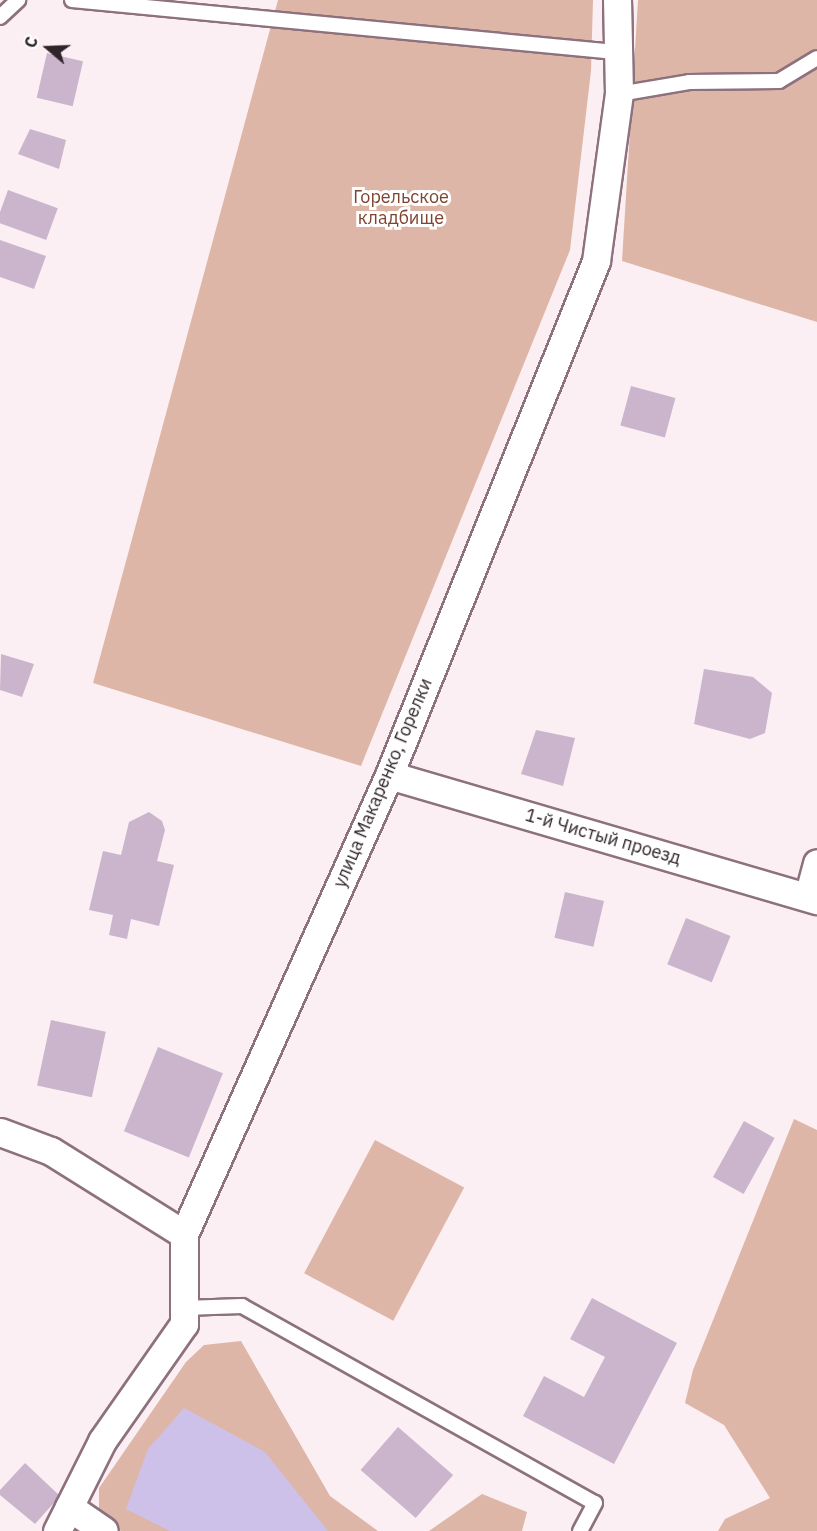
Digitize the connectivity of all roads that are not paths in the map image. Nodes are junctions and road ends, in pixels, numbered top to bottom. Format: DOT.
graph roads {
  1 [pos="18,0"];
  2 [pos="72,0"];
  3 [pos="617,0"];
  4 [pos="0,17"];
  5 [pos="616,52"];
  6 [pos="817,58"];
  7 [pos="619,94"];
  8 [pos="388,775"];
  9 [pos="817,862"];
  10 [pos="813,898"];
  11 [pos="0,1132"];
  12 [pos="184,1234"];
  13 [pos="184,1308"];
  14 [pos="69,1507"];
  15 [pos="57,1531"];
  16 [pos="104,1531"];
  17 [pos="580,1531"];
  1 -- 4 [label="lane"];
  2 -- 5 [label="lane"];
  3 -- 5 [label="street, улица Макаренко, Горелки"];
  5 -- 7 [label="street, улица Макаренко, Горелки"];
  6 -- 7 [label="lane"];
  7 -- 8 [label="street, улица Макаренко, Горелки"];
  8 -- 10 [label="street, 1-й Чистый проезд"];
  8 -- 12 [label="street, улица Макаренко, Горелки"];
  9 -- 10 [label="street"];
  11 -- 12 [label="street"];
  12 -- 13 [label="street, улица Макаренко, Горелки"];
  13 -- 14 [label="street, улица Макаренко, Горелки"];
  13 -- 17 [label="lane"];
  14 -- 15 [label="street, улица Макаренко, Горелки"];
  14 -- 16 [label="street"];
}
